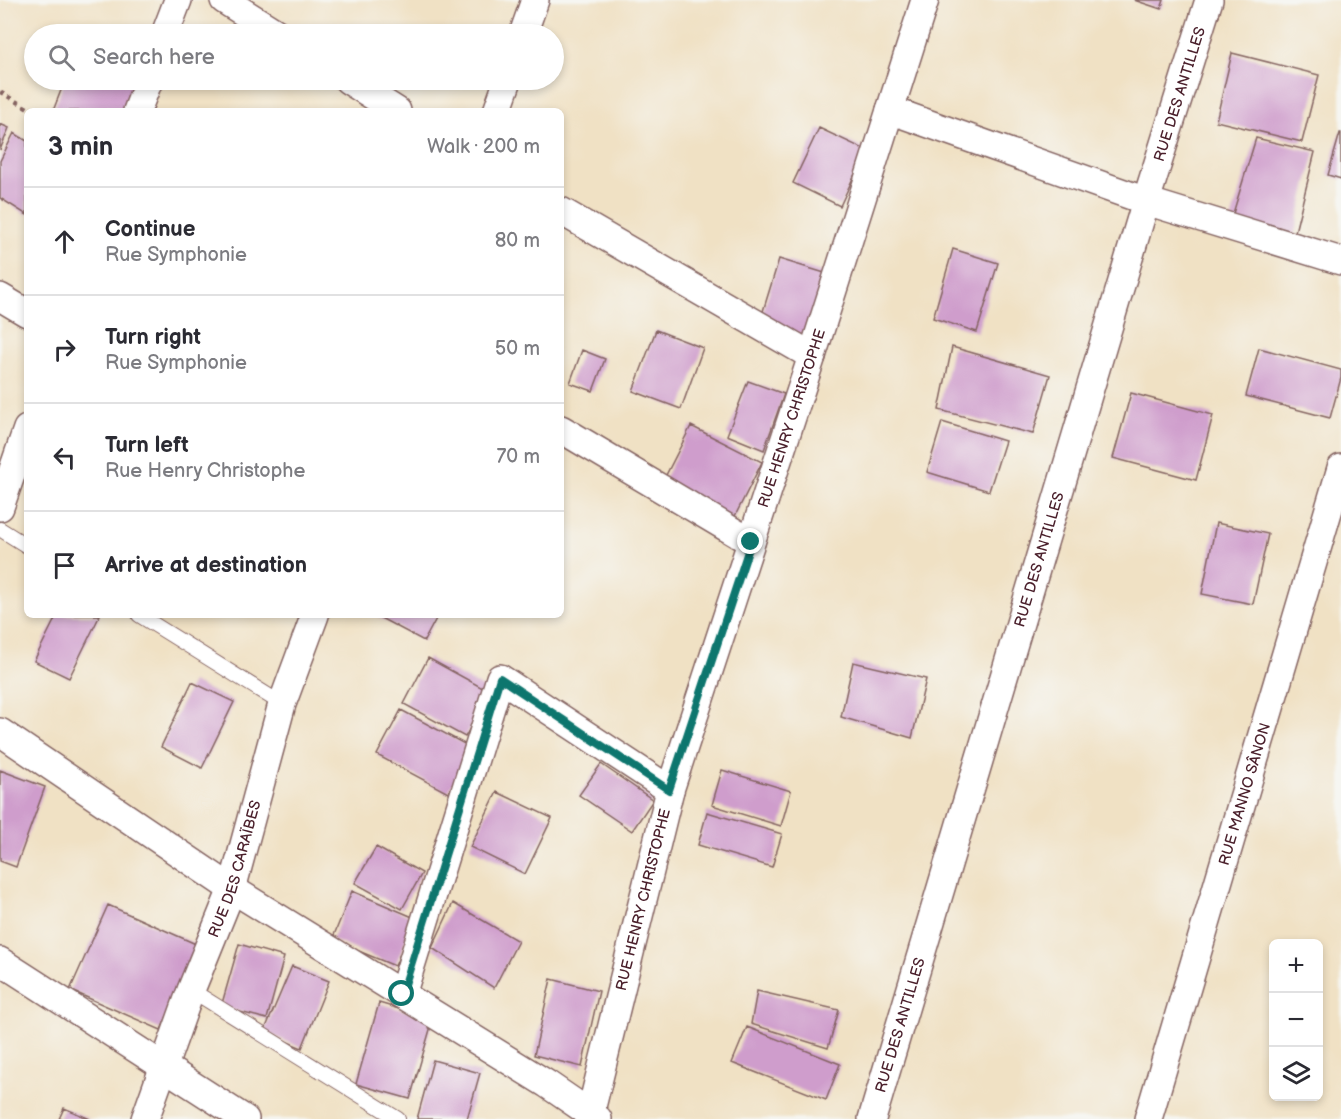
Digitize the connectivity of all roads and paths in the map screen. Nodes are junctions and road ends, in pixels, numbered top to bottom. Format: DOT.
graph roads {
  1 [pos="178,0"];
  2 [pos="224,0"];
  3 [pos="535,0"];
  4 [pos="925,0"];
  5 [pos="1209,0"];
  6 [pos="169,24"];
  7 [pos="262,24"];
  8 [pos="527,24"];
  9 [pos="145,90"];
  10 [pos="364,90"];
  11 [pos="504,90"];
  12 [pos="0,92"];
  13 [pos="28,108"];
  14 [pos="138,108"];
  15 [pos="392,108"];
  16 [pos="498,108"];
  17 [pos="890,110"];
  18 [pos="1146,201"];
  19 [pos="564,213"];
  20 [pos="1341,261"];
  21 [pos="0,297"];
  22 [pos="24,311"];
  23 [pos="812,356"];
  24 [pos="564,431"];
  25 [pos="24,438"];
  26 [pos="1341,468"];
  27 [pos="1,503"];
  28 [pos="0,529"];
  29 [pos="751,542"];
  30 [pos="24,544"];
  31 [pos="144,618"];
  32 [pos="314,618"];
  33 [pos="282,704"];
  34 [pos="0,732"];
  35 [pos="669,790"];
  36 [pos="232,889"];
  37 [pos="0,961"];
  38 [pos="191,990"];
  39 [pos="402,994"];
  40 [pos="163,1067"];
  41 [pos="593,1118"];
  42 [pos="145,1119"];
  43 [pos="245,1119"];
  44 [pos="398,1119"];
  45 [pos="872,1119"];
  46 [pos="1148,1119"];
  1 -- 6 [label="street"];
  2 -- 7 [label="street"];
  3 -- 8 [label="street"];
  4 -- 17 [label="street, RUE HENRY CHRISTOPHE"];
  5 -- 18 [label="street, RUE DES ANTILLES"];
  9 -- 14 [label="street"];
  10 -- 15 [label="street"];
  11 -- 16 [label="street"];
  12 -- 13 [label="path"];
  17 -- 18 [label="street"];
  17 -- 23 [label="street, RUE HENRY CHRISTOPHE"];
  18 -- 20 [label="street"];
  18 -- 45 [label="street, RUE DES ANTILLES"];
  19 -- 23 [label="street"];
  21 -- 22 [label="street"];
  23 -- 29 [label="street, RUE HENRY CHRISTOPHE"];
  24 -- 29 [label="street"];
  25 -- 27 [label="street"];
  26 -- 46 [label="street, RUE MANNO SÂNON"];
  28 -- 30 [label="lane"];
  29 -- 35 [label="street, RUE HENRY CHRISTOPHE"];
  31 -- 33 [label="lane"];
  32 -- 33 [label="street, RUE DES CARAÏBES"];
  33 -- 36 [label="street, RUE DES CARAÏBES"];
  34 -- 36 [label="street"];
  35 -- 39 [label="street"];
  35 -- 41 [label="street, RUE HENRY CHRISTOPHE"];
  36 -- 38 [label="street, RUE DES CARAÏBES"];
  36 -- 39 [label="street"];
  37 -- 40 [label="street"];
  38 -- 40 [label="street, RUE DES CARAÏBES"];
  38 -- 44 [label="lane"];
  39 -- 41 [label="street"];
  40 -- 42 [label="street, RUE DES CARAÏBES"];
  40 -- 43 [label="street"];
}
